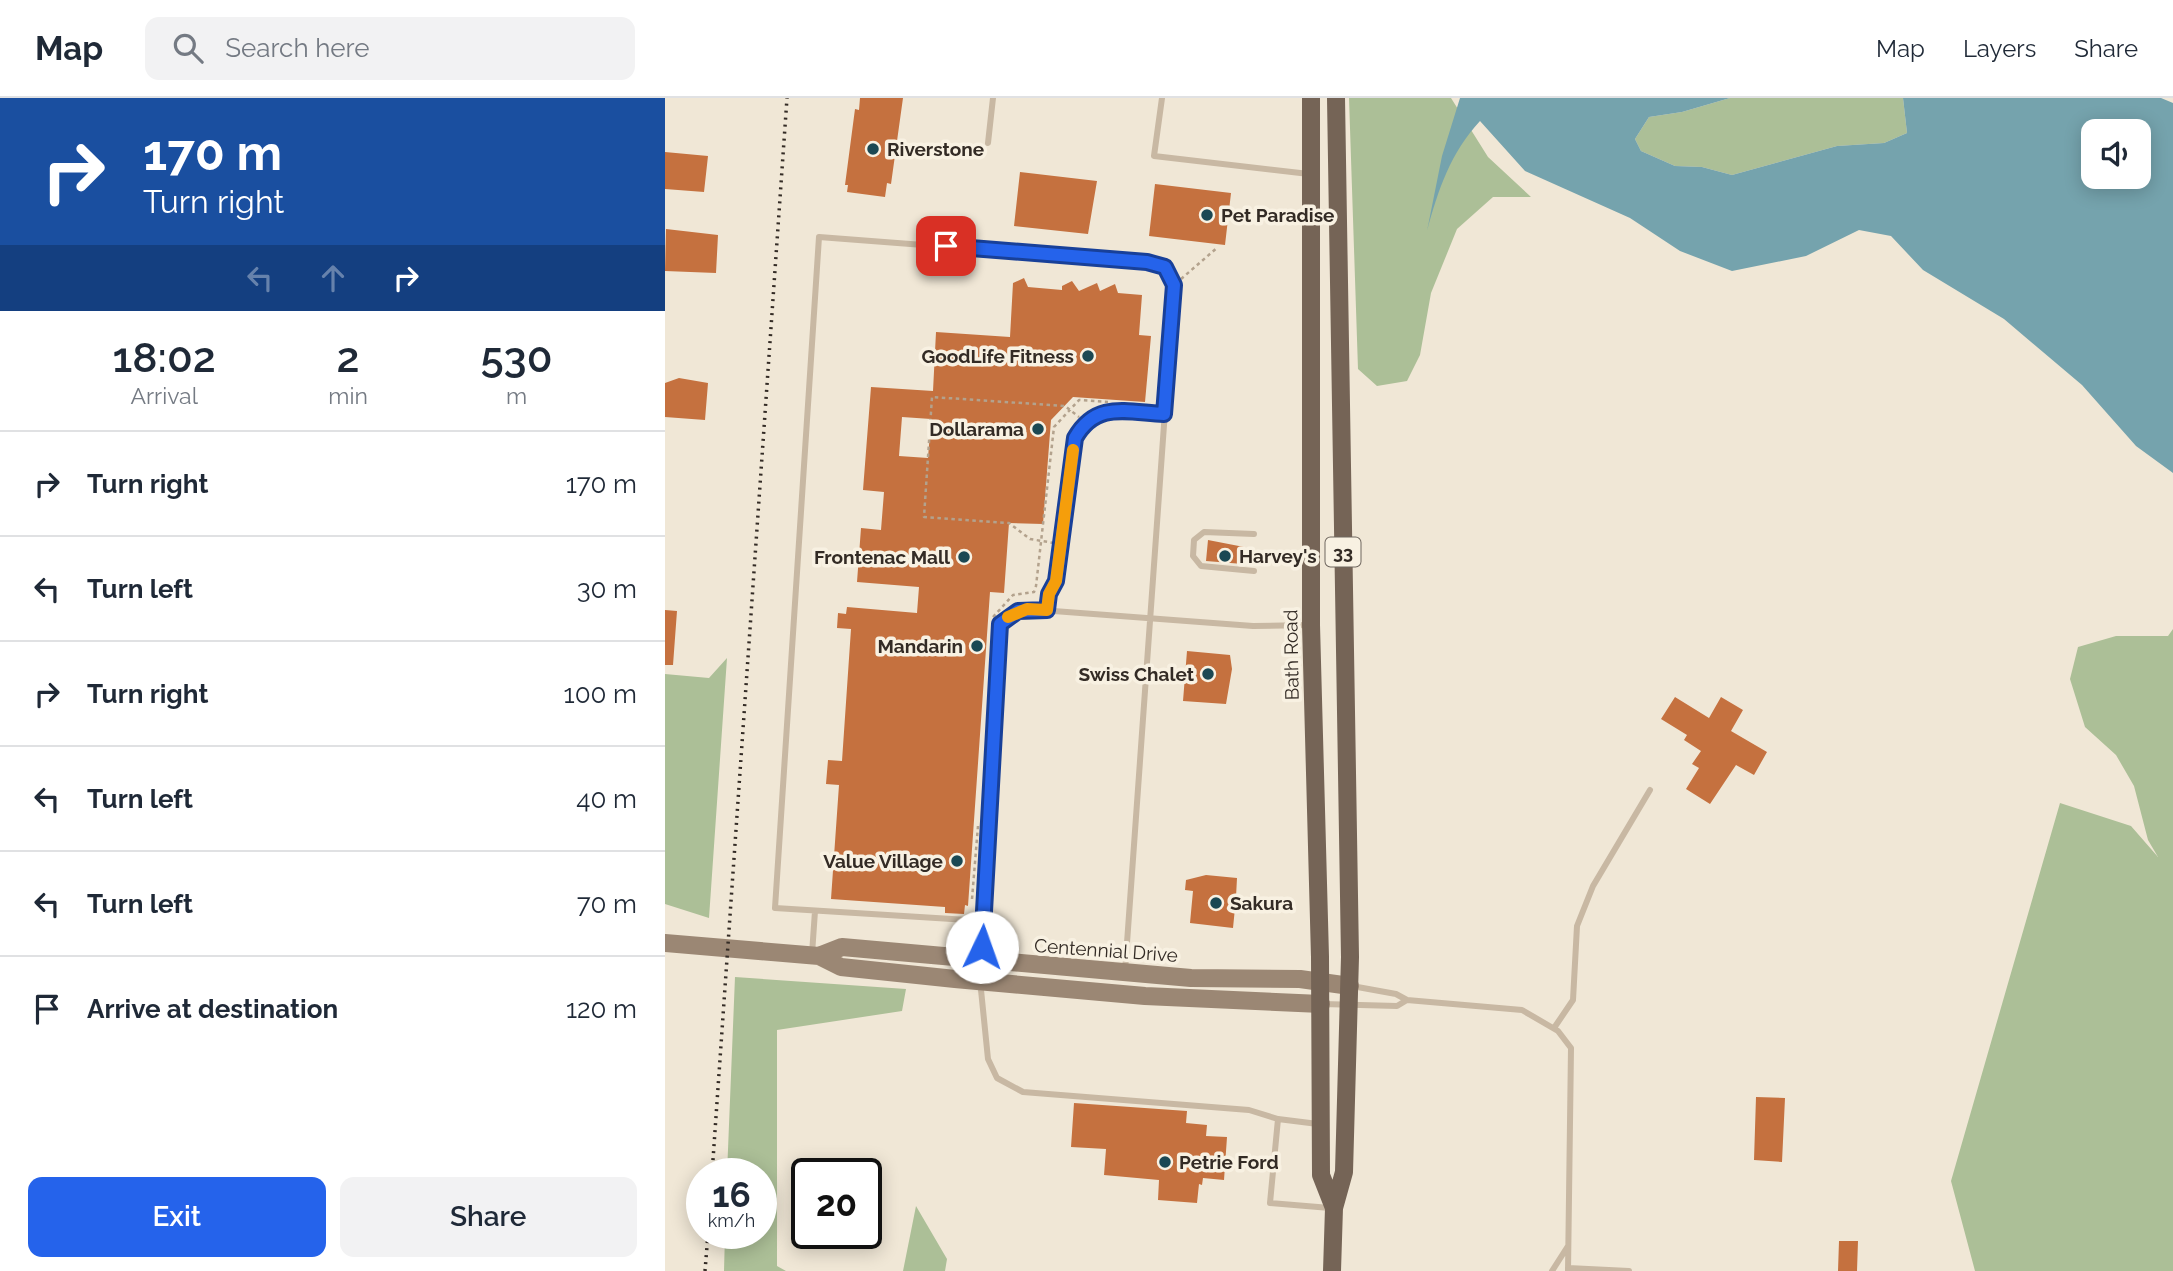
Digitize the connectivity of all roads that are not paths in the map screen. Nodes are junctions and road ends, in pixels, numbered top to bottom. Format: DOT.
graph roads {
  1 [pos="993,98"];
  2 [pos="1162,98"];
  3 [pos="1311,98"];
  4 [pos="1336,98"];
  5 [pos="988,143"];
  6 [pos="1311,174"];
  7 [pos="1164,414"];
  8 [pos="1254,534"];
  9 [pos="1254,571"];
  10 [pos="1047,610"];
  11 [pos="1151,618"];
  12 [pos="1311,625"];
  13 [pos="1650,790"];
  14 [pos="815,911"];
  15 [pos="984,921"];
  16 [pos="665,943"];
  17 [pos="816,956"];
  18 [pos="981,962"];
  19 [pos="1125,973"];
  20 [pos="980,980"];
  21 [pos="1321,981"];
  22 [pos="1350,986"];
  23 [pos="1407,1000"];
  24 [pos="1321,1004"];
  25 [pos="1349,1005"];
  26 [pos="1553,1028"];
  27 [pos="1278,1119"];
  28 [pos="1323,1125"];
  29 [pos="1334,1208"];
  30 [pos="1569,1245"];
  31 [pos="1568,1270"];
  32 [pos="1332,1271"];
  33 [pos="1552,1271"];
  34 [pos="1629,1271"];
  1 -- 5 [label="lane"];
  2 -- 6 [label="lane"];
  3 -- 6 [label="main road, Bath Road / 33"];
  4 -- 22 [label="main road, Bath Road / 33"];
  6 -- 12 [label="main road, Bath Road / 33"];
  7 -- 10 [label="lane"];
  7 -- 11 [label="lane"];
  7 -- 14 [label="lane"];
  8 -- 9 [label="lane"];
  10 -- 11 [label="lane"];
  10 -- 15 [label="lane"];
  11 -- 12 [label="lane"];
  11 -- 19 [label="lane"];
  12 -- 21 [label="main road, Bath Road / 33"];
  13 -- 26 [label="lane"];
  14 -- 15 [label="lane"];
  14 -- 17 [label="lane"];
  15 -- 18 [label="lane"];
  16 -- 17 [label="main road, Centennial Drive"];
  17 -- 18 [label="main road, Centennial Drive"];
  17 -- 20 [label="main road, Centennial Drive"];
  18 -- 19 [label="main road, Centennial Drive"];
  18 -- 20 [label="lane"];
  19 -- 21 [label="main road, Centennial Drive"];
  20 -- 24 [label="main road, Centennial Drive"];
  20 -- 27 [label="lane"];
  21 -- 22 [label="main road, Centennial Drive"];
  21 -- 24 [label="main road, Bath Road / 33"];
  22 -- 23 [label="lane"];
  22 -- 25 [label="main road, Bath Road / 33"];
  23 -- 25 [label="lane"];
  23 -- 26 [label="lane"];
  24 -- 25 [label="lane"];
  24 -- 28 [label="main road, Bath Road / 33"];
  25 -- 29 [label="main road, Bath Road / 33"];
  26 -- 30 [label="lane"];
  27 -- 28 [label="lane"];
  27 -- 29 [label="lane"];
  28 -- 29 [label="main road, Bath Road / 33"];
  29 -- 32 [label="main road, Bath Road / 33"];
  30 -- 31 [label="lane"];
  30 -- 33 [label="lane"];
  31 -- 34 [label="lane"];
}
